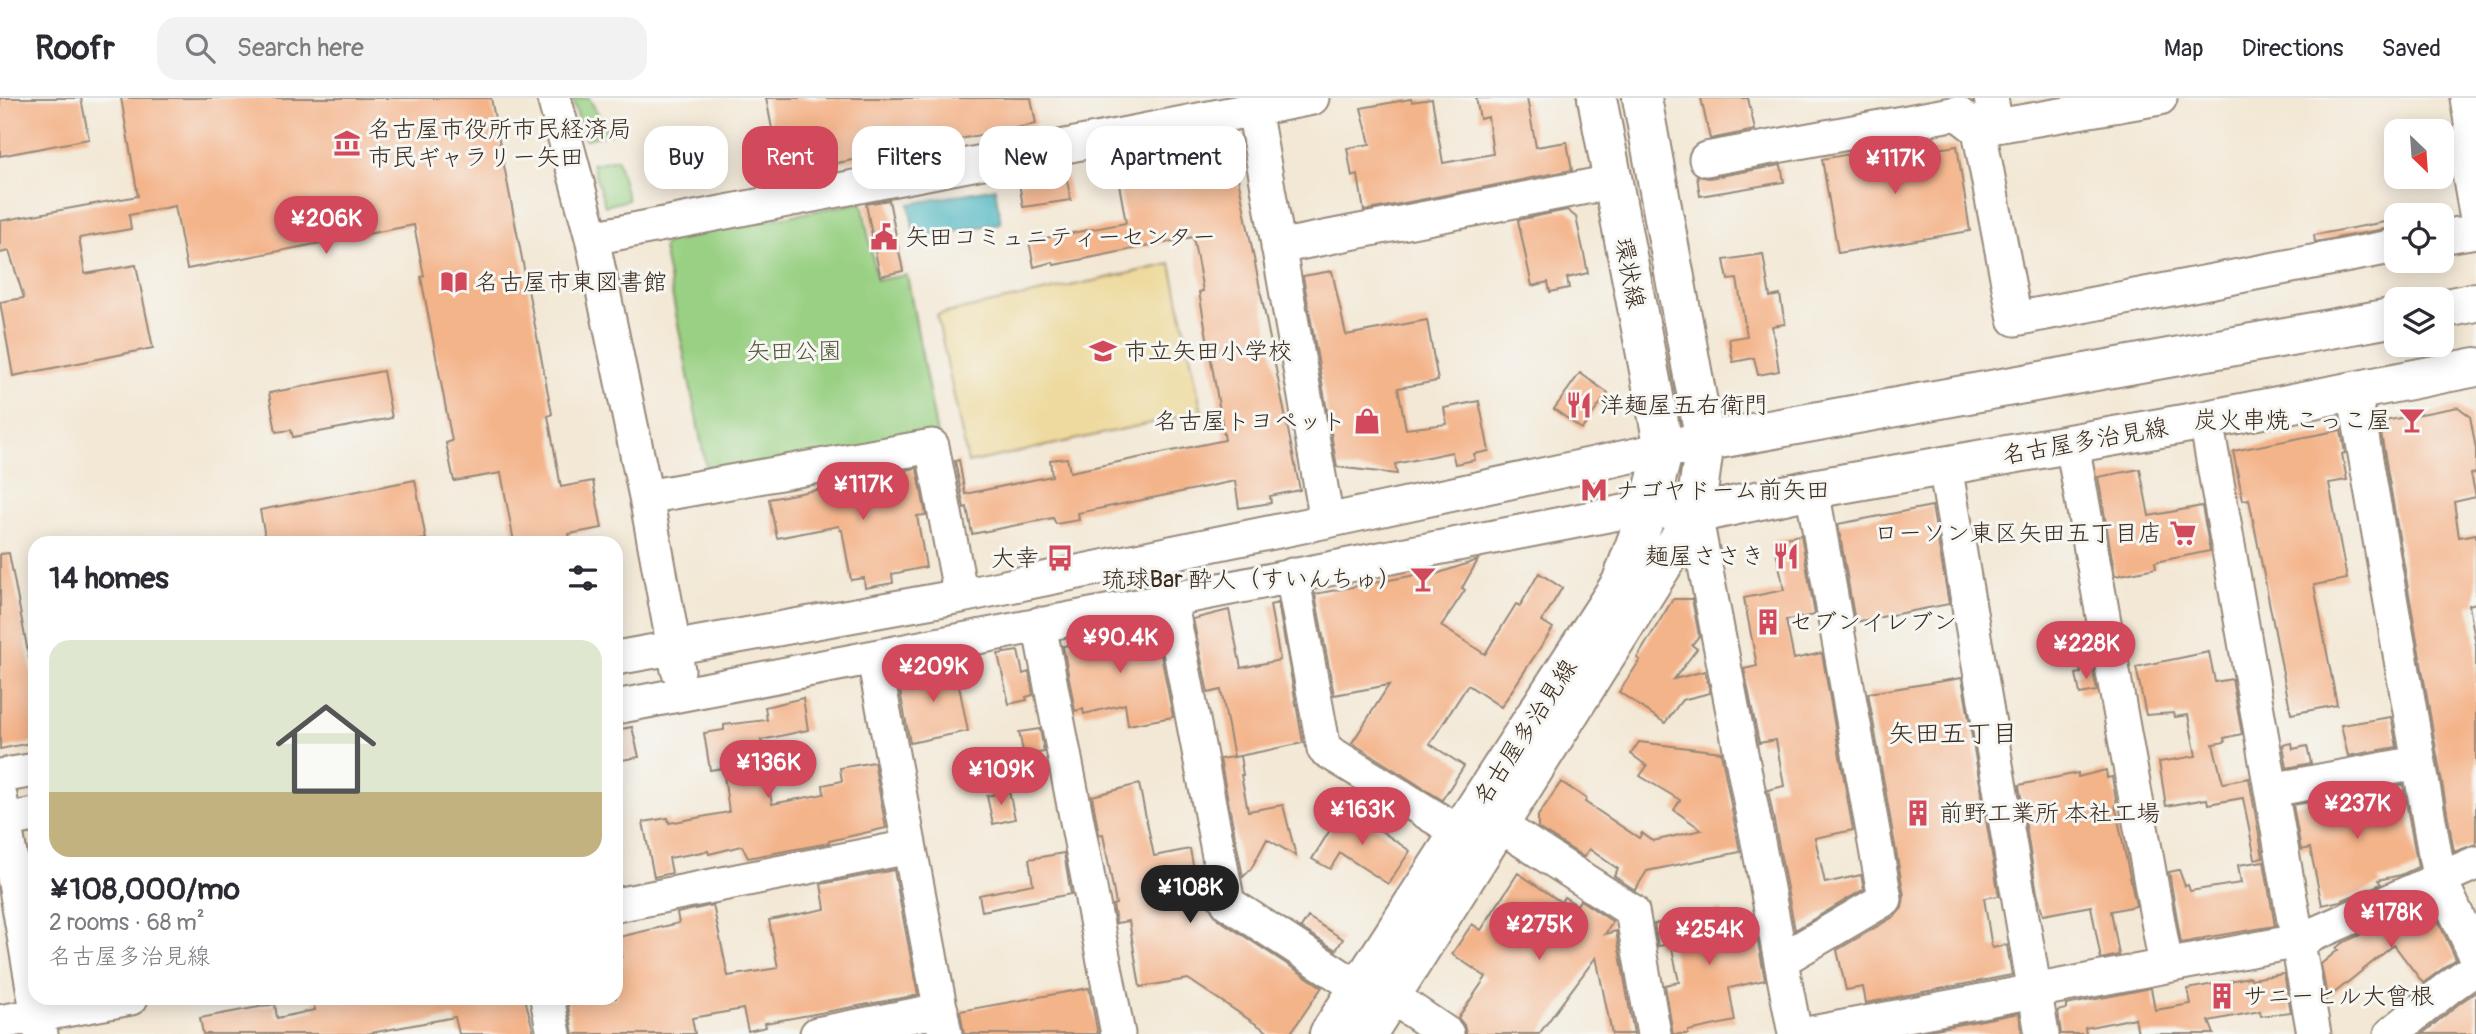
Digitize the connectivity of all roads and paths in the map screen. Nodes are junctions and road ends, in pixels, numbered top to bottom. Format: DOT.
graph roads {
  1 [pos="554,98"];
  2 [pos="1312,98"];
  3 [pos="1597,98"];
  4 [pos="1642,98"];
  5 [pos="2160,98"];
  6 [pos="2467,98"];
  7 [pos="1254,109"];
  8 [pos="1989,118"];
  9 [pos="1706,159"];
  10 [pos="1612,182"];
  11 [pos="2476,213"];
  12 [pos="2476,231"];
  13 [pos="2454,235"];
  14 [pos="592,238"];
  15 [pos="1278,247"];
  16 [pos="2384,248"];
  17 [pos="2476,302"];
  18 [pos="2454,306"];
  19 [pos="2384,319"];
  20 [pos="2476,367"];
  21 [pos="2354,391"];
  22 [pos="2206,420"];
  23 [pos="1705,441"];
  24 [pos="2072,444"];
  25 [pos="1664,449"];
  26 [pos="1945,466"];
  27 [pos="1812,489"];
  28 [pos="646,497"];
  29 [pos="1649,508"];
  30 [pos="1695,514"];
  31 [pos="1327,522"];
  32 [pos="1292,575"];
  33 [pos="961,596"];
  34 [pos="1170,599"];
  35 [pos="1039,624"];
  36 [pos="674,647"];
  37 [pos="623,658"];
  38 [pos="874,659"];
  39 [pos="682,695"];
  40 [pos="623,706"];
  41 [pos="2417,763"];
  42 [pos="28,771"];
  43 [pos="0,776"];
  44 [pos="2271,790"];
  45 [pos="10,813"];
  46 [pos="1499,825"];
  47 [pos="1460,833"];
  48 [pos="909,847"];
  49 [pos="2476,863"];
  50 [pos="2439,877"];
  51 [pos="623,904"];
  52 [pos="2298,941"];
  53 [pos="28,945"];
  54 [pos="2476,956"];
  55 [pos="1783,959"];
  56 [pos="2166,966"];
  57 [pos="2476,968"];
  58 [pos="2035,991"];
  59 [pos="1375,992"];
  60 [pos="36,1005"];
  61 [pos="107,1005"];
  62 [pos="548,1005"];
  63 [pos="0,1022"];
  64 [pos="943,1022"];
  65 [pos="39,1025"];
  66 [pos="1906,1025"];
  67 [pos="554,1034"];
  68 [pos="817,1034"];
  69 [pos="1118,1034"];
  70 [pos="1329,1034"];
  71 [pos="1367,1034"];
  72 [pos="1447,1034"];
  73 [pos="1654,1034"];
  74 [pos="1796,1034"];
  75 [pos="1807,1034"];
  76 [pos="2042,1034"];
  77 [pos="2314,1034"];
  78 [pos="2391,1034"];
  1 -- 14 [label="street"];
  2 -- 7 [label="street"];
  3 -- 10 [label="main road, 環状線"];
  4 -- 23 [label="main road, 環状線"];
  5 -- 8 [label="street"];
  6 -- 11 [label="street"];
  7 -- 14 [label="street"];
  7 -- 15 [label="street"];
  8 -- 9 [label="street"];
  8 -- 16 [label="street"];
  10 -- 15 [label="street"];
  10 -- 25 [label="main road, 環状線"];
  12 -- 13 [label="street"];
  14 -- 28 [label="street"];
  15 -- 31 [label="street"];
  17 -- 18 [label="main road"];
  19 -- 23 [label="main road"];
  20 -- 21 [label="main road, 名古屋多治見線"];
  21 -- 22 [label="main road, 名古屋多治見線"];
  21 -- 41 [label="street"];
  22 -- 24 [label="main road, 名古屋多治見線"];
  22 -- 44 [label="street"];
  23 -- 25 [label="main road"];
  23 -- 30 [label="main road, 名古屋多治見線"];
  24 -- 26 [label="main road, 名古屋多治見線"];
  24 -- 56 [label="street"];
  25 -- 29 [label="main road, 名古屋多治見線"];
  25 -- 31 [label="street"];
  26 -- 27 [label="main road, 名古屋多治見線"];
  26 -- 58 [label="street"];
  27 -- 30 [label="main road, 名古屋多治見線"];
  27 -- 55 [label="street"];
  28 -- 33 [label="street"];
  28 -- 36 [label="street"];
  29 -- 30 [label="main road"];
  29 -- 32 [label="street"];
  29 -- 47 [label="main road, 名古屋多治見線"];
  30 -- 46 [label="main road, 名古屋多治見線"];
  30 -- 55 [label="street"];
  31 -- 33 [label="street"];
  32 -- 34 [label="street"];
  32 -- 47 [label="street"];
  33 -- 36 [label="street"];
  34 -- 35 [label="street"];
  34 -- 59 [label="street"];
  35 -- 38 [label="street"];
  35 -- 69 [label="street"];
  36 -- 37 [label="street"];
  36 -- 39 [label="street"];
  38 -- 39 [label="street"];
  38 -- 48 [label="street"];
  39 -- 40 [label="street"];
  41 -- 44 [label="street"];
  41 -- 50 [label="street"];
  42 -- 43 [label="street"];
  44 -- 52 [label="street"];
  45 -- 53 [label="street"];
  46 -- 59 [label="main road, 名古屋多治見線"];
  46 -- 73 [label="street"];
  47 -- 59 [label="main road, 名古屋多治見線"];
  48 -- 51 [label="street"];
  48 -- 64 [label="street"];
  49 -- 50 [label="street"];
  50 -- 52 [label="street"];
  50 -- 54 [label="street"];
  52 -- 56 [label="street"];
  52 -- 77 [label="street"];
  55 -- 74 [label="street"];
  56 -- 58 [label="street"];
  57 -- 78 [label="street"];
  58 -- 66 [label="street"];
  58 -- 76 [label="street"];
  59 -- 70 [label="main road, 名古屋多治見線"];
  59 -- 71 [label="main road, 名古屋多治見線"];
  59 -- 72 [label="street"];
  60 -- 65 [label="street"];
  61 -- 65 [label="street"];
  62 -- 67 [label="street"];
  63 -- 65 [label="street"];
  64 -- 68 [label="street"];
  66 -- 75 [label="street"];
}
